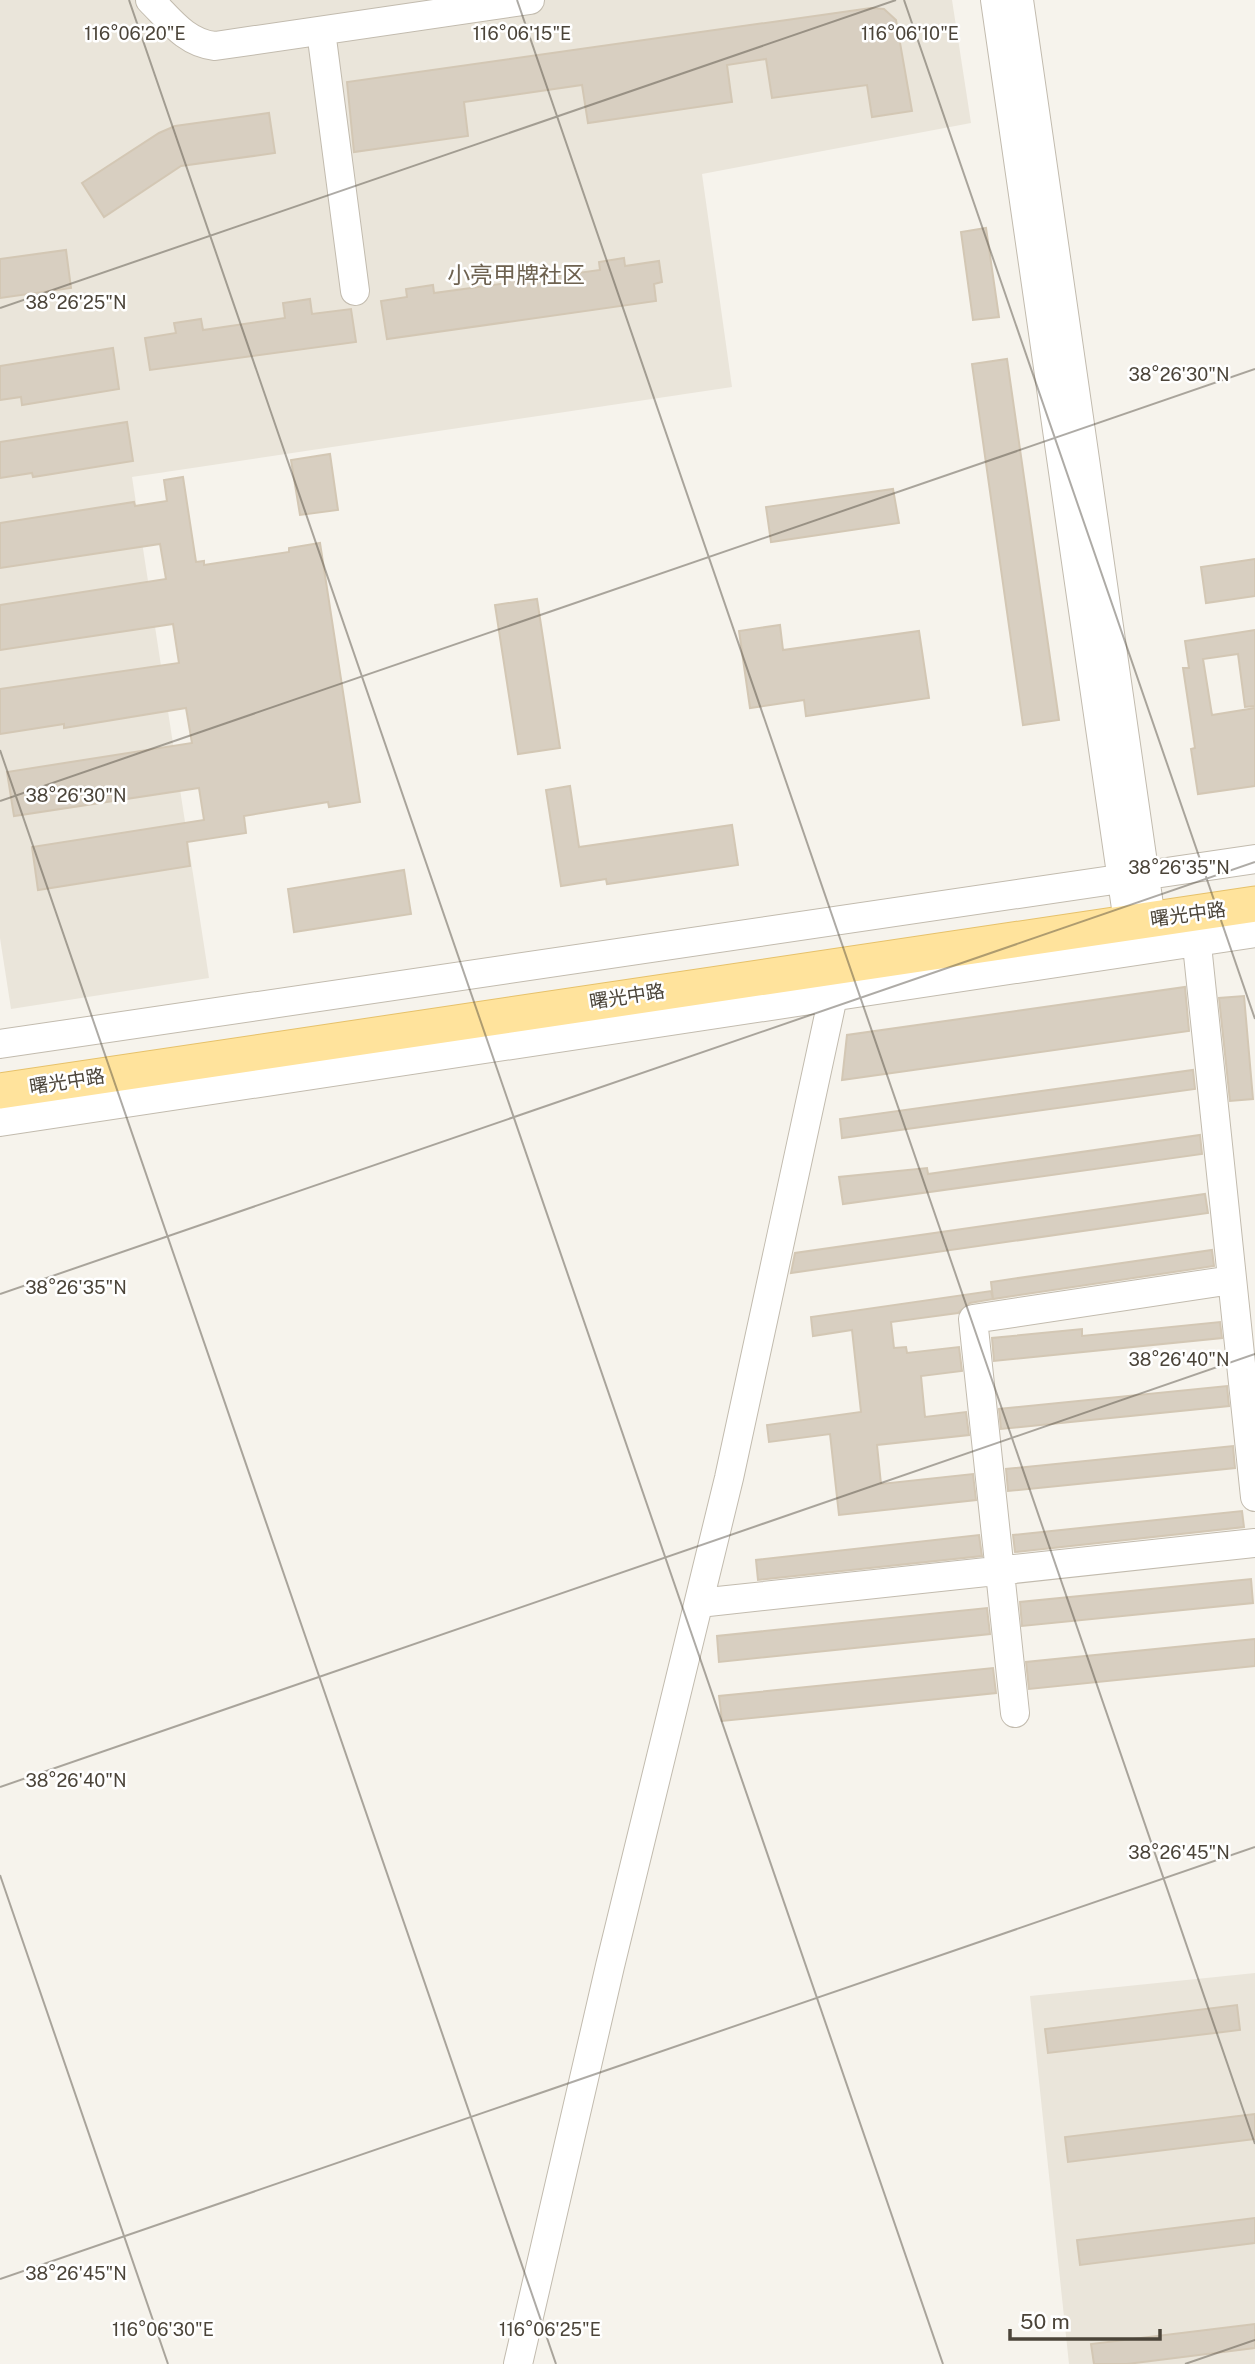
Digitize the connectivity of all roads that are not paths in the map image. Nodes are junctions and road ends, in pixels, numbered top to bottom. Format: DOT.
graph roads {
  1 [pos="150,0"];
  2 [pos="530,0"];
  3 [pos="995,0"];
  4 [pos="1019,0"];
  5 [pos="421,8"];
  6 [pos="321,31"];
  7 [pos="355,291"];
  8 [pos="1255,859"];
  9 [pos="1255,883"];
  10 [pos="1136,899"];
  11 [pos="1255,904"];
  12 [pos="1195,928"];
  13 [pos="1255,933"];
  14 [pos="837,981"];
  15 [pos="0,1044"];
  16 [pos="0,1069"];
  17 [pos="0,1091"];
  18 [pos="0,1122"];
  19 [pos="1232,1280"];
  20 [pos="1255,1497"];
  21 [pos="1255,1543"];
  22 [pos="1000,1570"];
  23 [pos="699,1603"];
  24 [pos="1015,1713"];
  25 [pos="518,2364"];
  1 -- 6 [label="street"];
  2 -- 5 [label="street"];
  3 -- 10 [label="street"];
  4 -- 10 [label="street"];
  5 -- 6 [label="street"];
  6 -- 7 [label="street"];
  8 -- 10 [label="street"];
  9 -- 10 [label="main road, 曙光中路"];
  10 -- 12 [label="main road, 曙光中路"];
  10 -- 14 [label="main road, 曙光中路"];
  10 -- 15 [label="street"];
  10 -- 16 [label="main road, 曙光中路"];
  11 -- 12 [label="main road, 曙光中路"];
  12 -- 13 [label="street"];
  12 -- 14 [label="street"];
  12 -- 19 [label="street"];
  14 -- 17 [label="main road, 曙光中路"];
  14 -- 18 [label="street"];
  14 -- 23 [label="street"];
  19 -- 20 [label="street"];
  19 -- 22 [label="street"];
  21 -- 22 [label="street"];
  22 -- 23 [label="street"];
  22 -- 24 [label="street"];
  23 -- 25 [label="street"];
}
